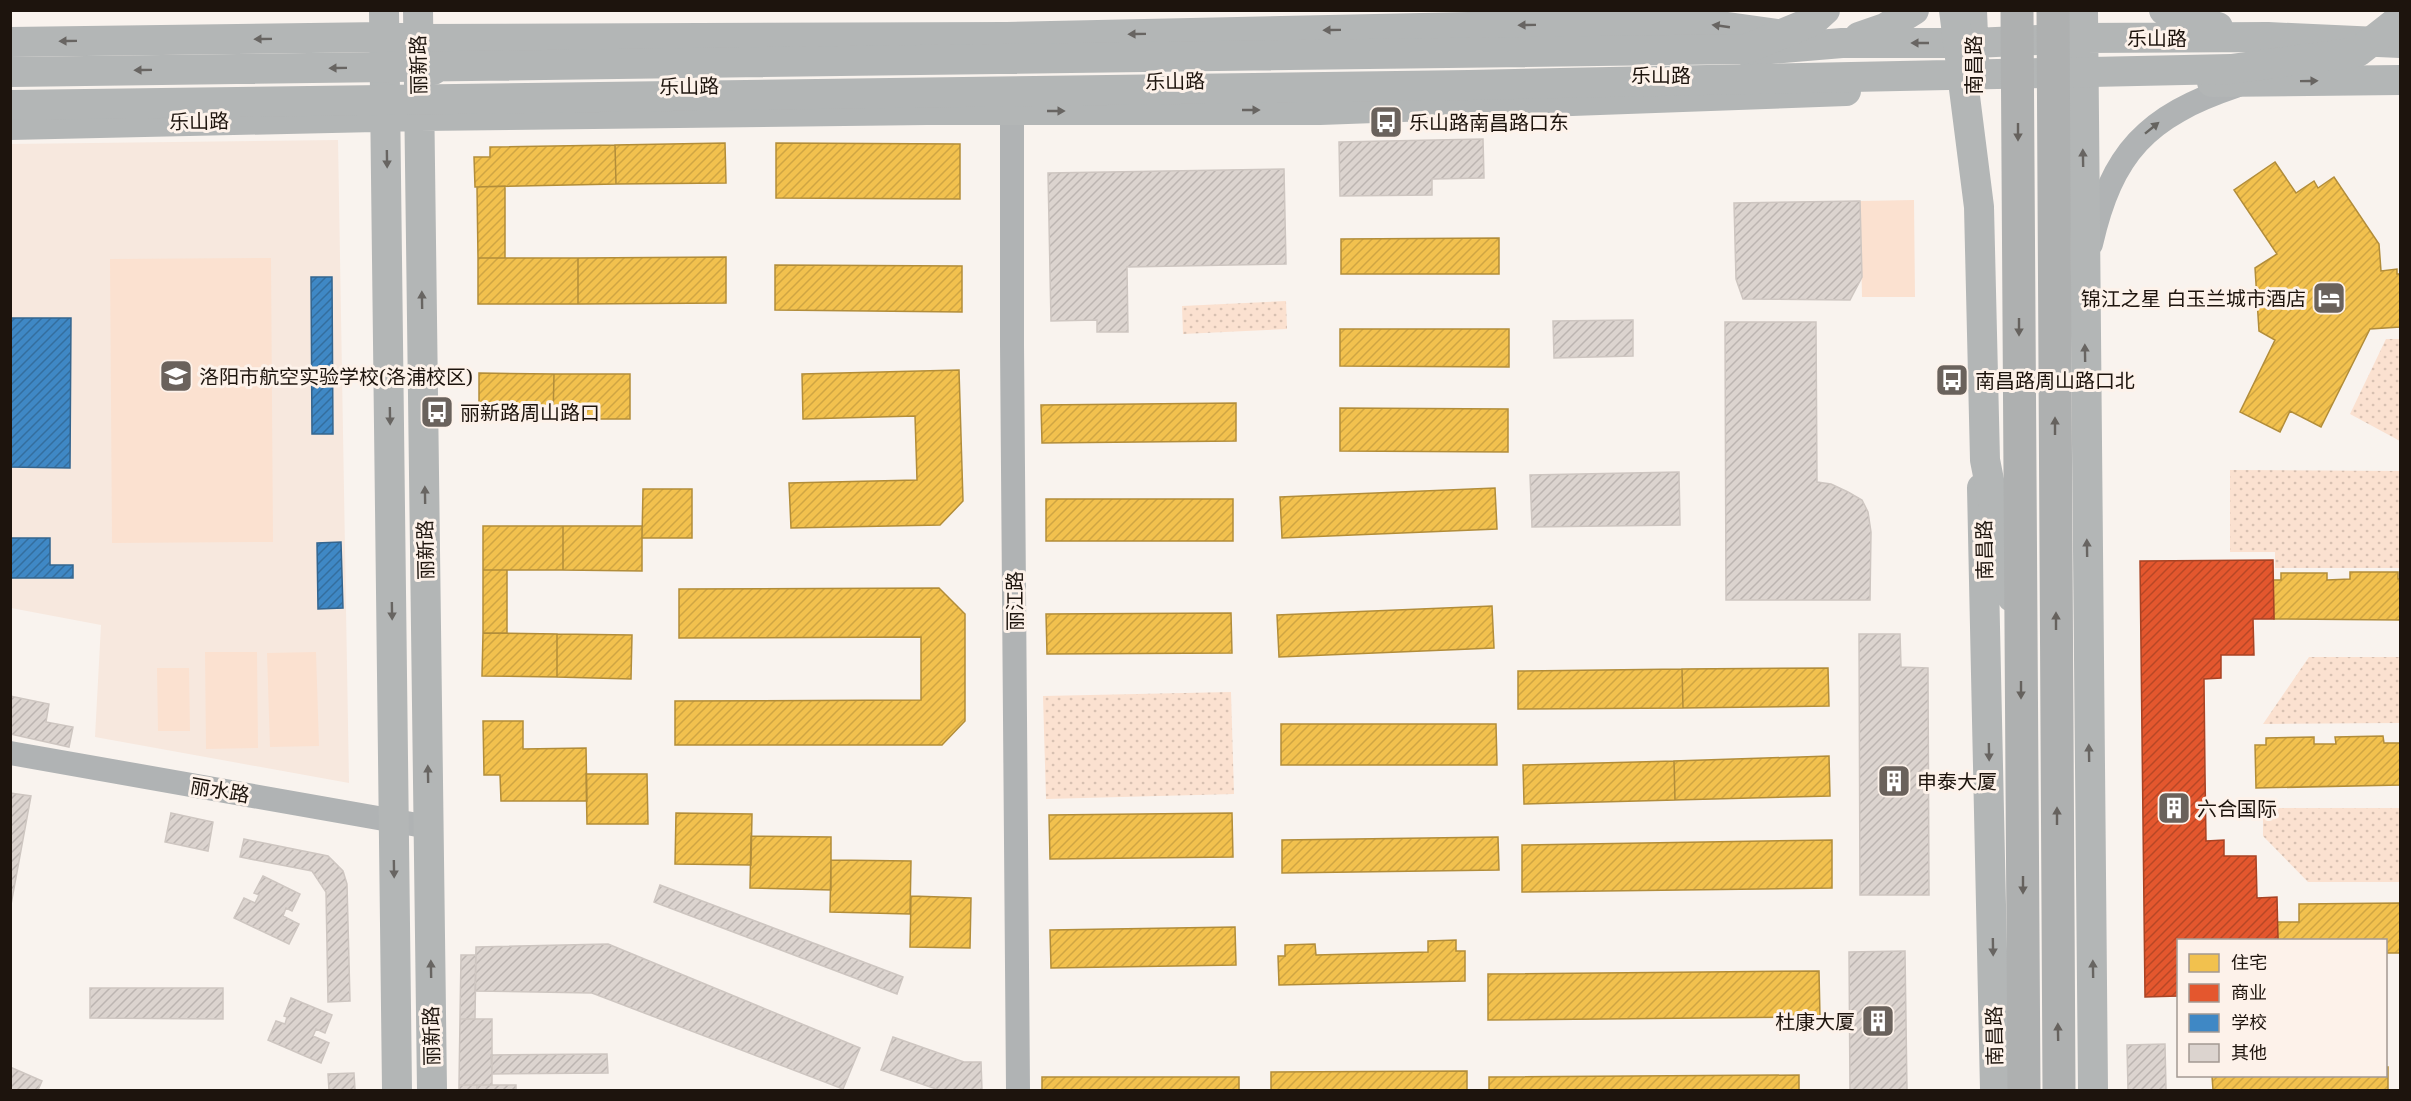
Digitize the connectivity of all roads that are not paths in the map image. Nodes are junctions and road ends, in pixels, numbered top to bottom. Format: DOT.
graph roads {
  1 [pos="1825,10"];
  2 [pos="1914,10"];
  3 [pos="1954,10"];
  4 [pos="1972,10"];
  5 [pos="2017,10"];
  6 [pos="2053,10"];
  7 [pos="2164,10"];
  8 [pos="2400,19"];
  9 [pos="384,24"];
  10 [pos="2083,24"];
  11 [pos="418,25"];
  12 [pos="2268,37"];
  13 [pos="10,42"];
  14 [pos="1842,43"];
  15 [pos="1974,43"];
  16 [pos="2400,43"];
  17 [pos="10,72"];
  18 [pos="2400,80"];
  19 [pos="2250,81"];
  20 [pos="2082,83"];
  21 [pos="1973,87"];
  22 [pos="419,92"];
  23 [pos="10,105"];
  24 [pos="1012,111"];
  25 [pos="387,117"];
  26 [pos="10,125"];
  27 [pos="2085,273"];
  28 [pos="2088,607"];
  29 [pos="1985,610"];
  30 [pos="2021,642"];
  31 [pos="10,753"];
  32 [pos="394,821"];
  33 [pos="429,827"];
  34 [pos="397,1090"];
  35 [pos="432,1090"];
  36 [pos="1018,1090"];
  37 [pos="1995,1090"];
  38 [pos="2024,1090"];
  39 [pos="2059,1090"];
  40 [pos="2093,1090"];
  1 -- 17 [label="main road, one-way, bridge"];
  2 -- 14 [label="main road"];
  3 -- 30 [label="main road, bridge"];
  4 -- 15 [label="main road, 南昌路"];
  5 -- 30 [label="highway, 南昌路, one-way, bridge"];
  39 -- 6 [label="highway, one-way, bridge"];
  7 -- 12 [label="main road"];
  8 -- 23 [label="main road, bridge"];
  9 -- 11 [label="main road, 乐山路"];
  9 -- 13 [label="main road, 乐山路, one-way"];
  9 -- 22 [label="main road"];
  9 -- 25 [label="main road, 丽新路"];
  10 -- 12 [label="main road, 乐山路"];
  10 -- 15 [label="main road, 乐山路"];
  10 -- 20 [label="main road"];
  14 -- 11 [label="main road, 乐山路, one-way"];
  11 -- 22 [label="main road, 丽新路"];
  12 -- 16 [label="main road, 乐山路"];
  15 -- 14 [label="main road, 乐山路, one-way"];
  14 -- 22 [label="main road, 乐山路"];
  15 -- 21 [label="main road, 南昌路"];
  19 -- 18 [label="main road, 乐山路, one-way"];
  19 -- 20 [label="main road, 乐山路"];
  27 -- 19 [label="street, one-way"];
  20 -- 21 [label="main road, 乐山路"];
  27 -- 20 [label="main road, one-way"];
  21 -- 22 [label="main road, 乐山路"];
  24 -- 21 [label="main road, 乐山路, one-way"];
  21 -- 29 [label="main road, 南昌路"];
  22 -- 24 [label="main road, 乐山路"];
  22 -- 25 [label="main road, 乐山路"];
  33 -- 22 [label="main road, 丽新路, one-way"];
  24 -- 36 [label="street, 丽江路"];
  25 -- 26 [label="main road, 乐山路"];
  25 -- 32 [label="main road, 丽新路, one-way"];
  28 -- 27 [label="main road, one-way"];
  28 -- 29 [label="main road"];
  40 -- 28 [label="main road, one-way"];
  29 -- 37 [label="main road, 南昌路, one-way"];
  30 -- 38 [label="highway, 南昌路, one-way, bridge"];
  31 -- 32 [label="street, 丽水路"];
  32 -- 33 [label="street, 丽水路"];
  32 -- 34 [label="main road, 丽新路, one-way"];
  35 -- 33 [label="main road, 丽新路, one-way"];
}
